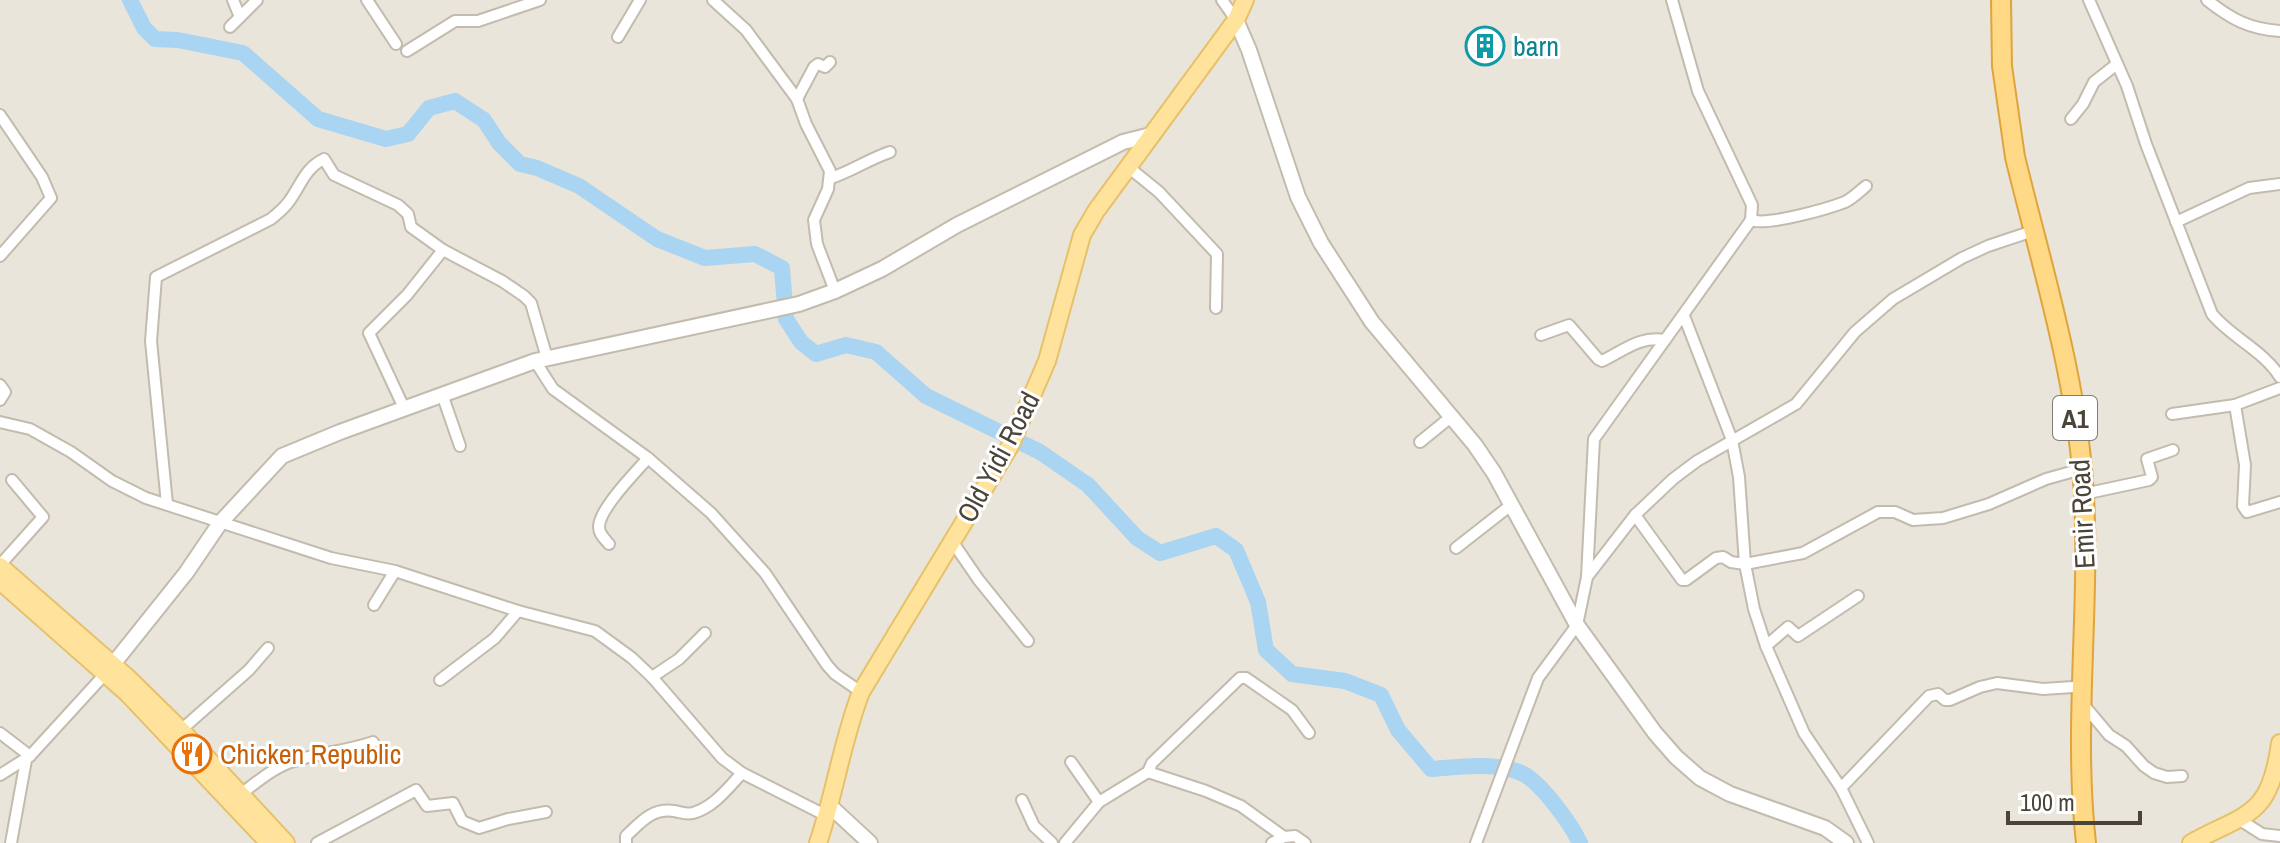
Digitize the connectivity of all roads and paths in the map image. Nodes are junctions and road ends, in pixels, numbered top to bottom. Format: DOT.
graph roads {
  1 [pos="233,0"];
  2 [pos="257,0"];
  3 [pos="367,0"];
  4 [pos="540,0"];
  5 [pos="640,0"];
  6 [pos="713,0"];
  7 [pos="1222,0"];
  8 [pos="1245,0"];
  9 [pos="1672,0"];
  10 [pos="1994,0"];
  11 [pos="2001,0"];
  12 [pos="2089,0"];
  13 [pos="2207,0"];
  14 [pos="240,17"];
  15 [pos="1236,20"];
  16 [pos="230,27"];
  17 [pos="2280,31"];
  18 [pos="618,37"];
  19 [pos="396,44"];
  20 [pos="407,51"];
  21 [pos="830,62"];
  22 [pos="2117,64"];
  23 [pos="797,99"];
  24 [pos="0,115"];
  25 [pos="2071,119"];
  26 [pos="1151,135"];
  27 [pos="890,152"];
  28 [pos="1127,166"];
  29 [pos="831,178"];
  30 [pos="2280,184"];
  31 [pos="1866,186"];
  32 [pos="1751,220"];
  33 [pos="2176,222"];
  34 [pos="2029,232"];
  35 [pos="443,250"];
  36 [pos="0,256"];
  37 [pos="835,291"];
  38 [pos="1216,308"];
  39 [pos="1684,316"];
  40 [pos="1541,335"];
  41 [pos="1665,340"];
  42 [pos="541,359"];
  43 [pos="2276,364"];
  44 [pos="2280,377"];
  45 [pos="0,385"];
  46 [pos="2280,388"];
  47 [pos="442,394"];
  48 [pos="0,400"];
  49 [pos="2235,405"];
  50 [pos="404,408"];
  51 [pos="2172,414"];
  52 [pos="1452,416"];
  53 [pos="0,422"];
  54 [pos="1732,440"];
  55 [pos="1420,442"];
  56 [pos="460,446"];
  57 [pos="2173,450"];
  58 [pos="648,458"];
  59 [pos="2071,472"];
  60 [pos="12,480"];
  61 [pos="2084,494"];
  62 [pos="2280,502"];
  63 [pos="167,504"];
  64 [pos="1511,505"];
  65 [pos="1635,515"];
  66 [pos="220,523"];
  67 [pos="952,541"];
  68 [pos="609,544"];
  69 [pos="1456,548"];
  70 [pos="1745,564"];
  71 [pos="0,565"];
  72 [pos="395,571"];
  73 [pos="1587,577"];
  74 [pos="0,581"];
  75 [pos="1858,596"];
  76 [pos="374,605"];
  77 [pos="518,611"];
  78 [pos="1577,625"];
  79 [pos="705,633"];
  80 [pos="1028,641"];
  81 [pos="1766,646"];
  82 [pos="268,648"];
  83 [pos="109,669"];
  84 [pos="652,677"];
  85 [pos="440,680"];
  86 [pos="861,692"];
  87 [pos="2077,695"];
  88 [pos="181,730"];
  89 [pos="0,733"];
  90 [pos="1309,733"];
  91 [pos="373,742"];
  92 [pos="2280,743"];
  93 [pos="28,758"];
  94 [pos="1071,762"];
  95 [pos="1148,772"];
  96 [pos="742,773"];
  97 [pos="0,775"];
  98 [pos="2182,776"];
  99 [pos="1841,788"];
  100 [pos="2280,790"];
  101 [pos="241,794"];
  102 [pos="1022,800"];
  103 [pos="1099,802"];
  104 [pos="828,811"];
  105 [pos="546,812"];
  106 [pos="2244,823"];
  107 [pos="2280,836"];
  108 [pos="1284,837"];
  109 [pos="1474,841"];
  110 [pos="11,843"];
  111 [pos="269,843"];
  112 [pos="286,843"];
  113 [pos="317,843"];
  114 [pos="626,843"];
  115 [pos="818,843"];
  116 [pos="870,843"];
  117 [pos="1052,843"];
  118 [pos="1065,843"];
  119 [pos="1272,843"];
  120 [pos="1305,843"];
  121 [pos="1846,843"];
  122 [pos="1868,843"];
  123 [pos="2078,843"];
  124 [pos="2086,843"];
  125 [pos="2191,843"];
  126 [pos="2213,843"];
  1 -- 14 [label="street"];
  2 -- 14 [label="street"];
  3 -- 19 [label="street"];
  4 -- 20 [label="street"];
  5 -- 18 [label="street"];
  6 -- 23 [label="street"];
  7 -- 15 [label="street"];
  8 -- 15 [label="main road, Old Yidi Road"];
  9 -- 32 [label="street"];
  10 -- 34 [label="highway, Emir Road / A1"];
  11 -- 34 [label="highway, Emir Road / A1"];
  12 -- 22 [label="street"];
  13 -- 17 [label="street"];
  14 -- 16 [label="street"];
  15 -- 26 [label="main road, Old Yidi Road"];
  15 -- 52 [label="street"];
  21 -- 23 [label="street"];
  22 -- 25 [label="street"];
  22 -- 33 [label="street"];
  23 -- 29 [label="street"];
  24 -- 36 [label="street"];
  26 -- 28 [label="main road, Old Yidi Road"];
  26 -- 37 [label="street"];
  27 -- 29 [label="street"];
  28 -- 38 [label="street"];
  28 -- 67 [label="main road, Old Yidi Road"];
  29 -- 37 [label="street"];
  30 -- 33 [label="street"];
  31 -- 32 [label="street"];
  32 -- 39 [label="street"];
  33 -- 43 [label="street"];
  34 -- 54 [label="street"];
  34 -- 59 [label="highway, Emir Road / A1"];
  34 -- 61 [label="highway, Emir Road / A1"];
  35 -- 42 [label="street"];
  35 -- 50 [label="street"];
  35 -- 63 [label="street"];
  37 -- 42 [label="street"];
  39 -- 41 [label="street"];
  39 -- 54 [label="street"];
  40 -- 41 [label="street"];
  41 -- 73 [label="street"];
  42 -- 47 [label="street"];
  42 -- 58 [label="street"];
  43 -- 44 [label="street"];
  45 -- 48 [label="street"];
  46 -- 49 [label="street"];
  47 -- 50 [label="street"];
  47 -- 56 [label="street"];
  49 -- 51 [label="street"];
  49 -- 62 [label="street"];
  50 -- 66 [label="street"];
  52 -- 55 [label="street"];
  52 -- 64 [label="street"];
  53 -- 63 [label="street"];
  54 -- 65 [label="street"];
  54 -- 70 [label="street"];
  57 -- 61 [label="street"];
  58 -- 68 [label="street"];
  58 -- 86 [label="street"];
  59 -- 70 [label="street"];
  59 -- 87 [label="highway, Emir Road / A1"];
  60 -- 71 [label="street"];
  61 -- 87 [label="highway, Emir Road / A1"];
  63 -- 66 [label="street"];
  64 -- 69 [label="street"];
  64 -- 78 [label="street"];
  65 -- 70 [label="street"];
  65 -- 73 [label="street"];
  66 -- 72 [label="street"];
  66 -- 83 [label="street"];
  67 -- 80 [label="street"];
  67 -- 86 [label="main road, Old Yidi Road"];
  70 -- 81 [label="street"];
  71 -- 83 [label="main road"];
  72 -- 76 [label="street"];
  72 -- 77 [label="street"];
  73 -- 78 [label="street"];
  74 -- 83 [label="main road"];
  75 -- 81 [label="street"];
  77 -- 84 [label="street"];
  77 -- 85 [label="street"];
  78 -- 109 [label="street"];
  78 -- 121 [label="street"];
  79 -- 84 [label="street"];
  81 -- 99 [label="street"];
  82 -- 88 [label="street"];
  83 -- 88 [label="main road"];
  83 -- 93 [label="street"];
  83 -- 111 [label="main road"];
  84 -- 96 [label="street"];
  86 -- 104 [label="main road, Old Yidi Road"];
  87 -- 98 [label="street"];
  87 -- 99 [label="street"];
  87 -- 123 [label="highway, Emir Road / A1"];
  87 -- 124 [label="highway, Emir Road / A1"];
  88 -- 101 [label="main road"];
  89 -- 93 [label="street"];
  90 -- 95 [label="street"];
  91 -- 101 [label="street"];
  92 -- 106 [label="main road"];
  93 -- 97 [label="street"];
  93 -- 110 [label="street"];
  94 -- 103 [label="street"];
  95 -- 103 [label="street"];
  95 -- 108 [label="street"];
  96 -- 104 [label="street"];
  96 -- 114 [label="street"];
  99 -- 122 [label="street"];
  100 -- 106 [label="main road"];
  101 -- 112 [label="main road"];
  102 -- 117 [label="street"];
  103 -- 118 [label="street"];
  104 -- 115 [label="main road, Old Yidi Road"];
  104 -- 116 [label="street"];
  105 -- 113 [label="street"];
  106 -- 107 [label="street"];
  106 -- 125 [label="main road"];
  106 -- 126 [label="main road"];
  108 -- 119 [label="street"];
  108 -- 120 [label="street"];
}
